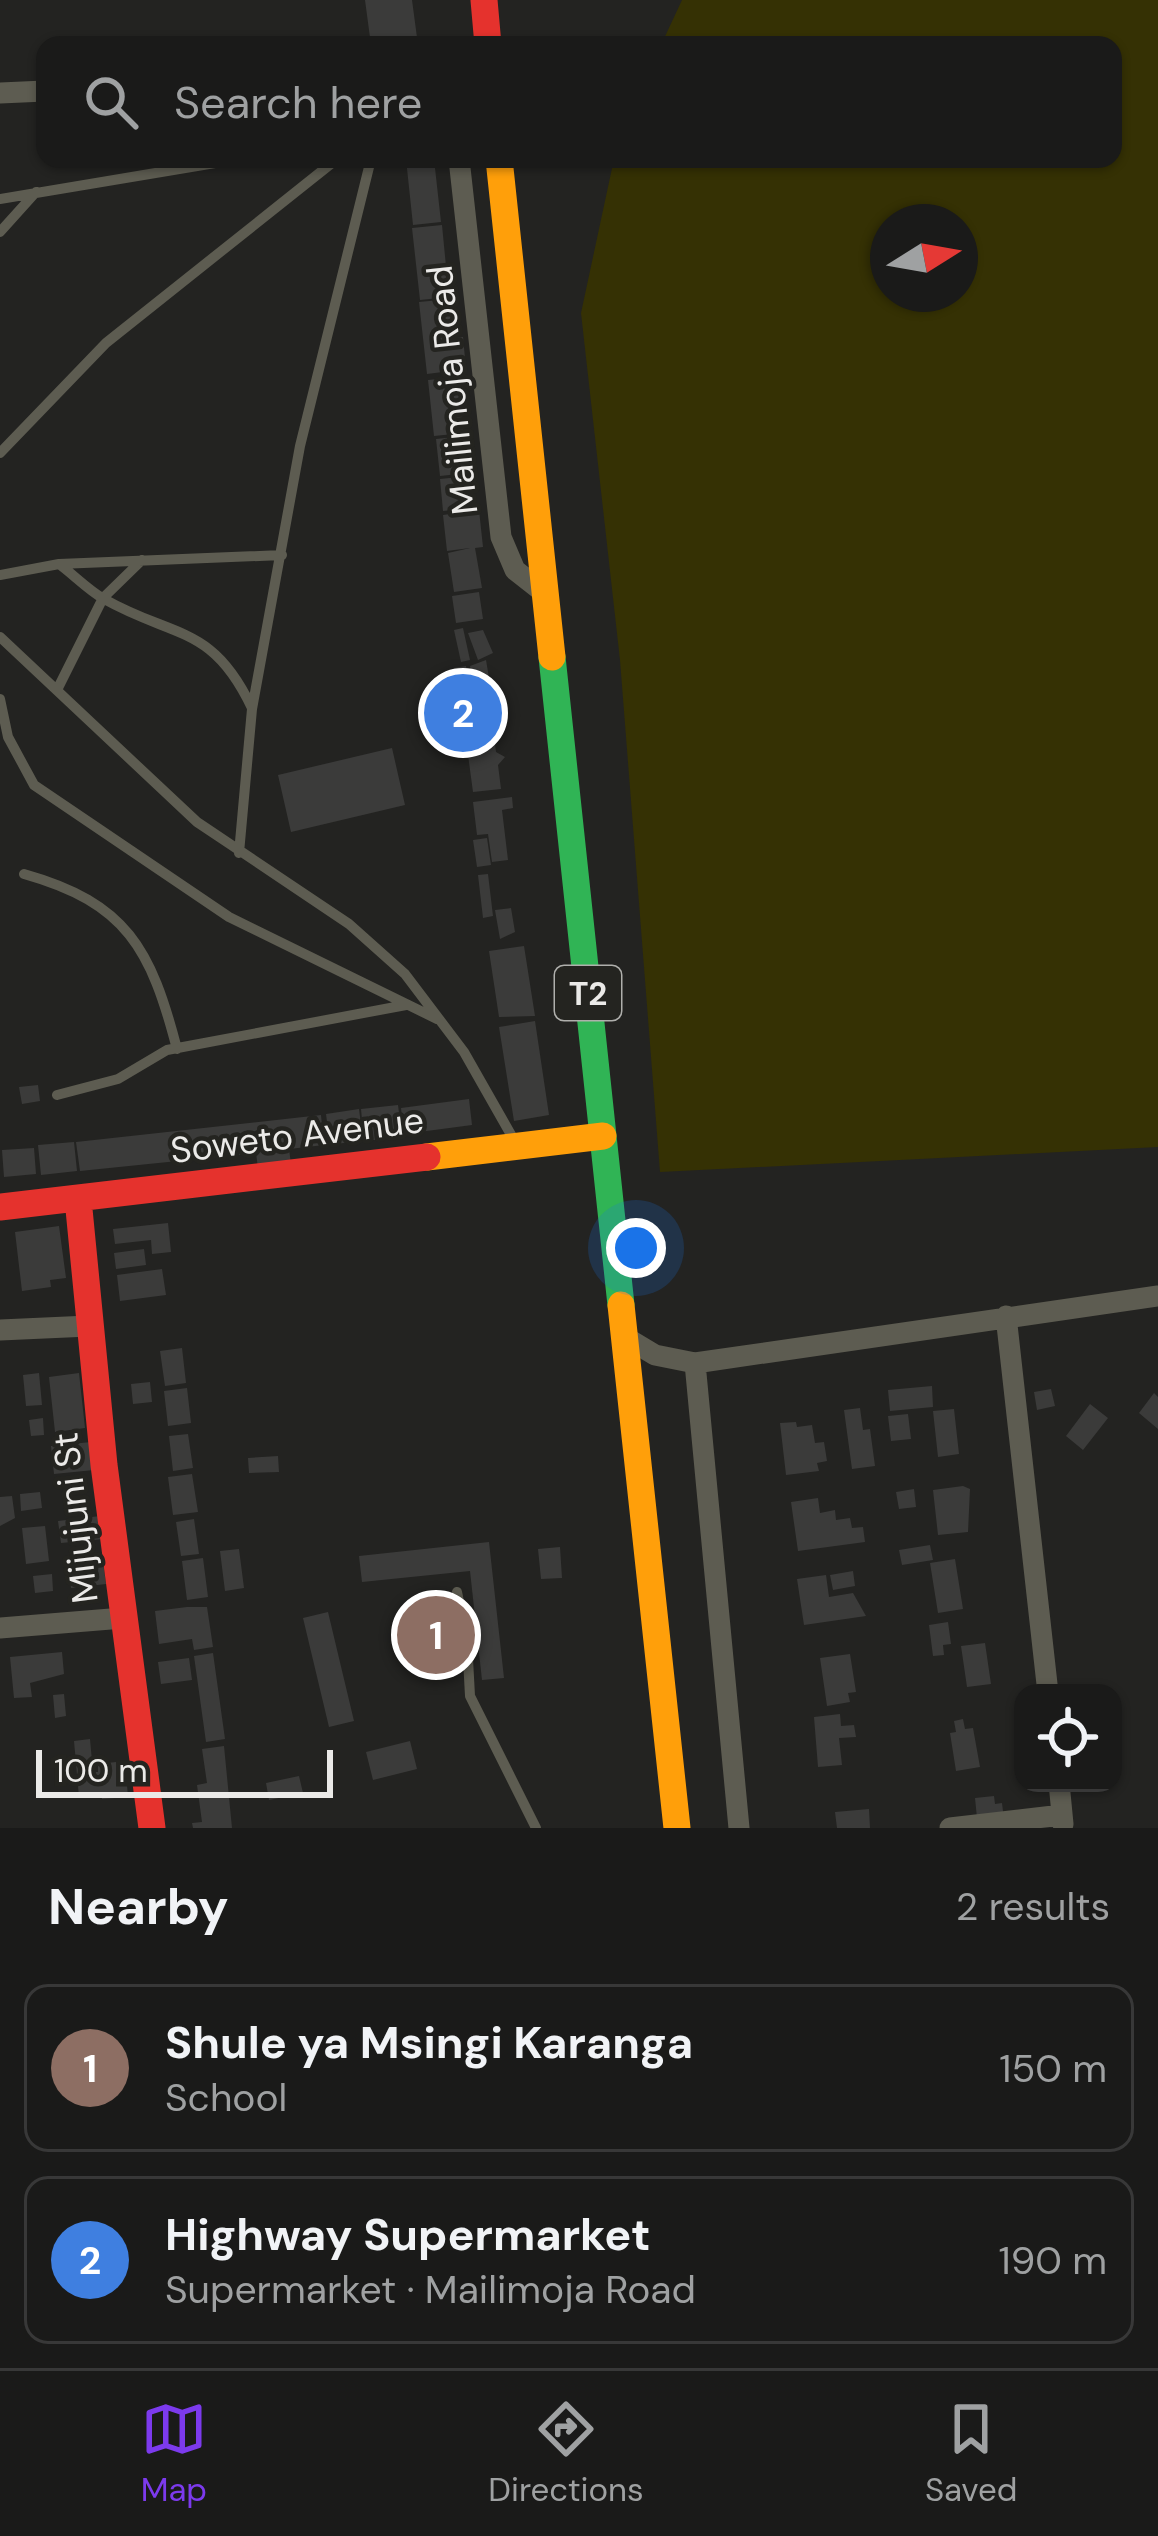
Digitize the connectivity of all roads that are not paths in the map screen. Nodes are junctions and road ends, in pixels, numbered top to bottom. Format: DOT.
graph roads {
  1 [pos="484,0"];
  2 [pos="487,36"];
  3 [pos="36,91"];
  4 [pos="0,93"];
  5 [pos="179,168"];
  6 [pos="326,168"];
  7 [pos="369,168"];
  8 [pos="460,168"];
  9 [pos="501,168"];
  10 [pos="38,189"];
  11 [pos="0,199"];
  12 [pos="0,232"];
  13 [pos="0,453"];
  14 [pos="282,555"];
  15 [pos="142,560"];
  16 [pos="59,564"];
  17 [pos="0,575"];
  18 [pos="548,596"];
  19 [pos="103,598"];
  20 [pos="0,637"];
  21 [pos="58,688"];
  22 [pos="0,699"];
  23 [pos="252,709"];
  24 [pos="239,853"];
  25 [pos="23,874"];
  26 [pos="406,1005"];
  27 [pos="439,1020"];
  28 [pos="177,1049"];
  29 [pos="57,1095"];
  30 [pos="603,1136"];
  31 [pos="517,1144"];
  32 [pos="78,1199"];
  33 [pos="0,1207"];
  34 [pos="1158,1296"];
  35 [pos="1006,1316"];
  36 [pos="89,1326"];
  37 [pos="0,1330"];
  38 [pos="625,1337"];
  39 [pos="694,1363"];
  40 [pos="457,1592"];
  41 [pos="123,1618"];
  42 [pos="0,1628"];
  43 [pos="1047,1684"];
  44 [pos="1063,1821"];
  45 [pos="152,1828"];
  46 [pos="536,1828"];
  47 [pos="677,1828"];
  48 [pos="739,1828"];
  49 [pos="950,1828"];
  1 -- 2 [label="main road"];
  3 -- 4 [label="street"];
  5 -- 10 [label="lane"];
  6 -- 13 [label="lane"];
  7 -- 14 [label="lane"];
  8 -- 18 [label="street, Mailimoja Road"];
  9 -- 18 [label="main road, T2"];
  10 -- 11 [label="lane"];
  10 -- 12 [label="lane"];
  14 -- 15 [label="lane"];
  14 -- 23 [label="lane"];
  15 -- 16 [label="lane"];
  15 -- 19 [label="lane"];
  16 -- 17 [label="lane"];
  16 -- 19 [label="lane"];
  18 -- 30 [label="main road, T2"];
  19 -- 21 [label="lane"];
  19 -- 23 [label="lane"];
  20 -- 21 [label="lane"];
  21 -- 24 [label="lane"];
  22 -- 26 [label="lane"];
  23 -- 24 [label="lane"];
  24 -- 27 [label="lane"];
  25 -- 28 [label="lane"];
  26 -- 27 [label="lane"];
  26 -- 28 [label="lane"];
  27 -- 31 [label="lane"];
  28 -- 29 [label="lane"];
  30 -- 31 [label="main road, Soweto Avenue"];
  30 -- 38 [label="main road, T2"];
  31 -- 32 [label="main road, Soweto Avenue"];
  32 -- 33 [label="main road, Soweto Avenue"];
  32 -- 36 [label="main road, Mijujuni St"];
  34 -- 35 [label="street"];
  35 -- 39 [label="street"];
  35 -- 43 [label="street"];
  36 -- 37 [label="street"];
  36 -- 41 [label="main road, Mijujuni St"];
  38 -- 39 [label="street"];
  38 -- 47 [label="main road, T2"];
  39 -- 48 [label="street"];
  40 -- 46 [label="lane"];
  41 -- 42 [label="street"];
  41 -- 45 [label="main road, Mijujuni St"];
  44 -- 49 [label="street"];
}
